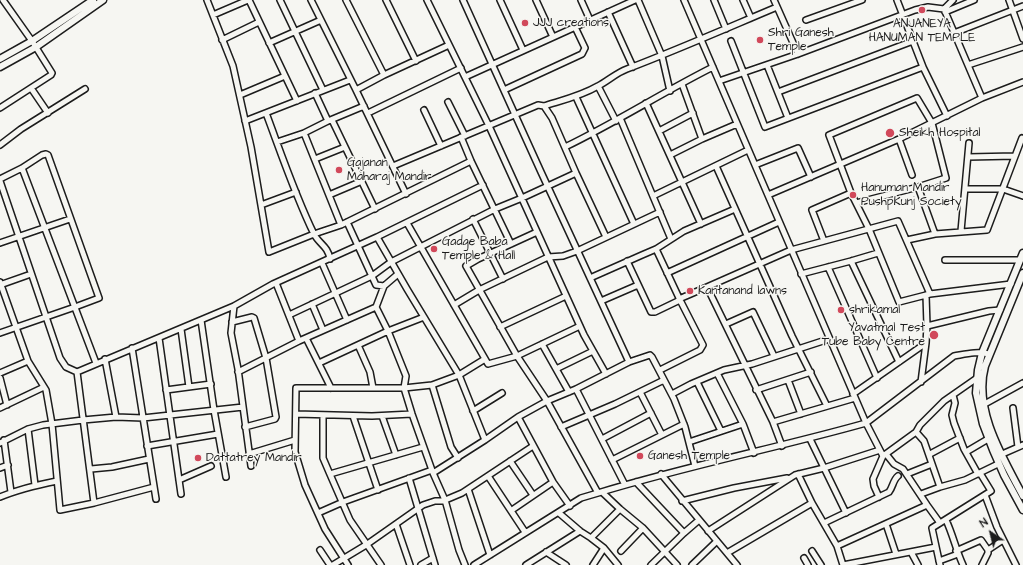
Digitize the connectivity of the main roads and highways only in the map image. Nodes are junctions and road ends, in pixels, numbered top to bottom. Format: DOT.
graph roads {
  1 [pos="93,0"];
  2 [pos="103,0"];
  3 [pos="0,59"];
  4 [pos="0,67"];
  5 [pos="1023,254"];
  6 [pos="1016,273"];
  7 [pos="1022,274"];
  8 [pos="981,406"];
  9 [pos="1021,488"];
  10 [pos="1023,496"];
  11 [pos="1023,510"];
  1 -- 3 [label="main road"];
  2 -- 4 [label="main road"];
  5 -- 6 [label="main road"];
  6 -- 7 [label="main road"];
  6 -- 8 [label="main road"];
  7 -- 8 [label="main road"];
  8 -- 9 [label="main road"];
  8 -- 11 [label="main road"];
  9 -- 10 [label="main road"];
}
